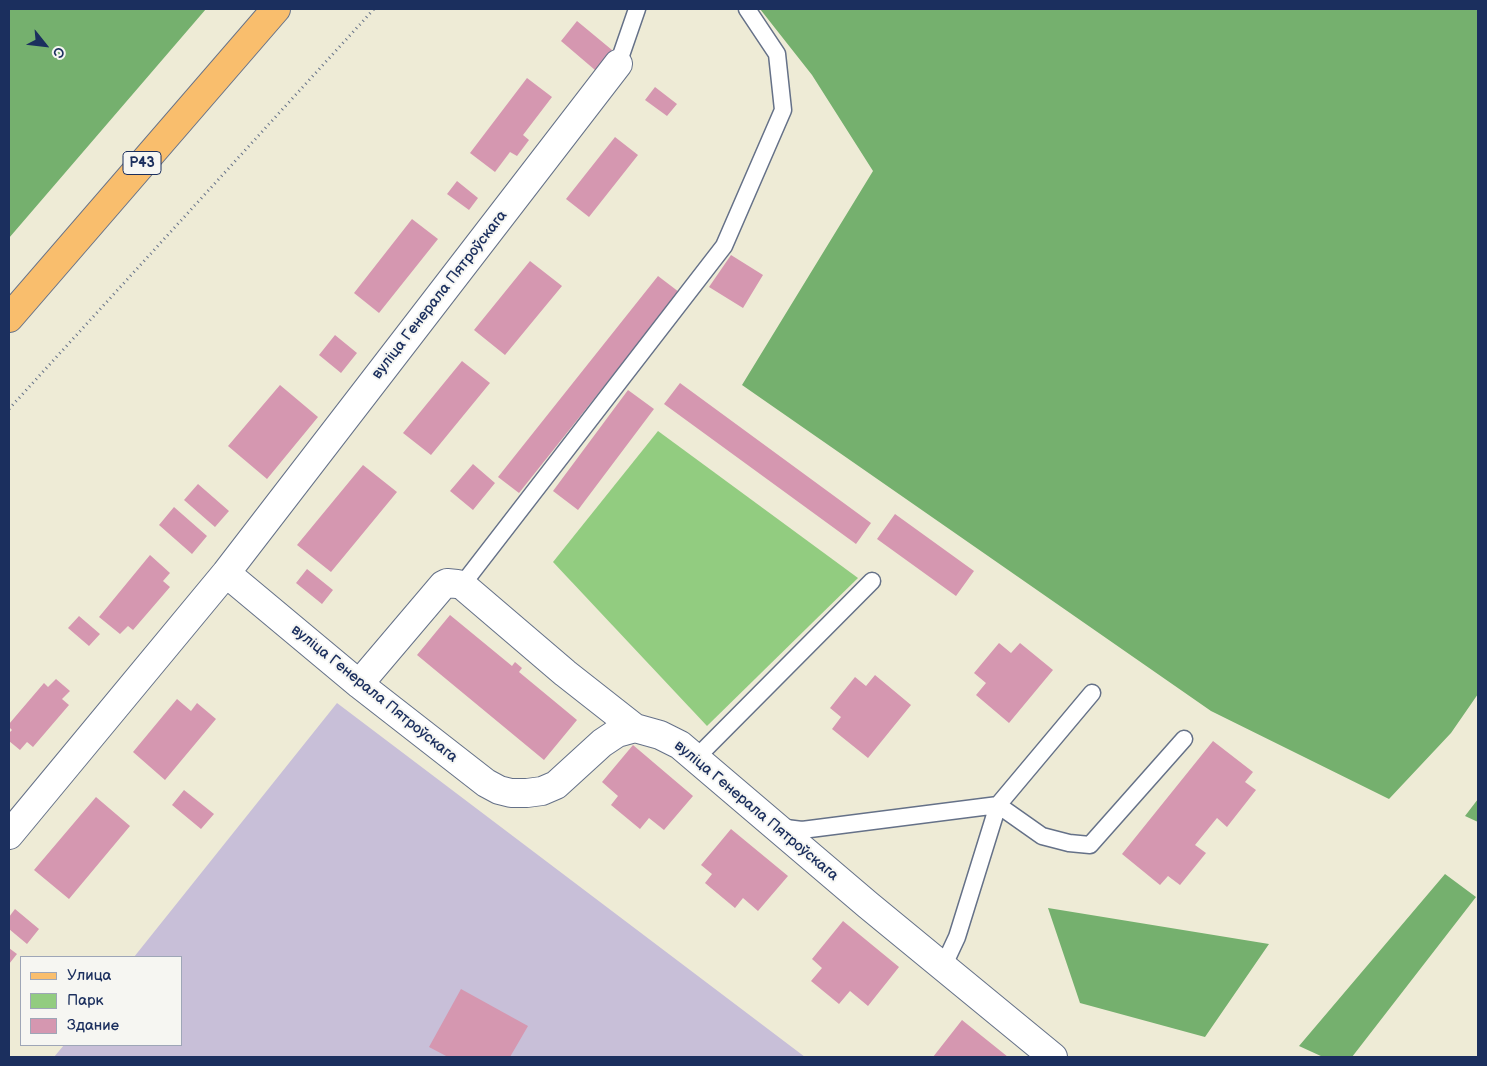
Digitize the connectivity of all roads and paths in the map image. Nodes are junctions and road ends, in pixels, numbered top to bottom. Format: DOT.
graph roads {
  1 [pos="276,9"];
  2 [pos="374,9"];
  3 [pos="637,9"];
  4 [pos="747,9"];
  5 [pos="618,64"];
  6 [pos="9,318"];
  7 [pos="9,410"];
  8 [pos="226,573"];
  9 [pos="872,581"];
  10 [pos="462,585"];
  11 [pos="359,684"];
  12 [pos="1092,693"];
  13 [pos="635,728"];
  14 [pos="1184,739"];
  15 [pos="695,759"];
  16 [pos="998,805"];
  17 [pos="774,826"];
  18 [pos="9,835"];
  19 [pos="943,967"];
  20 [pos="1053,1057"];
  1 -- 6 [label="main road, Р43"];
  2 -- 7 [label="path"];
  3 -- 5 [label="lane"];
  4 -- 10 [label="lane"];
  5 -- 8 [label="street, вуліца Генерала Пятроўскага"];
  8 -- 11 [label="street, вуліца Генерала Пятроўскага"];
  8 -- 18 [label="street, вуліца Генерала Пятроўскага"];
  9 -- 15 [label="lane"];
  10 -- 11 [label="street"];
  10 -- 13 [label="street"];
  11 -- 13 [label="street, вуліца Генерала Пятроўскага"];
  12 -- 16 [label="lane"];
  13 -- 15 [label="street, вуліца Генерала Пятроўскага"];
  14 -- 16 [label="lane"];
  15 -- 17 [label="street, вуліца Генерала Пятроўскага"];
  16 -- 17 [label="lane"];
  16 -- 19 [label="lane"];
  17 -- 19 [label="street, вуліца Генерала Пятроўскага"];
  19 -- 20 [label="street, вуліца Генерала Пятроўскага"];
}
